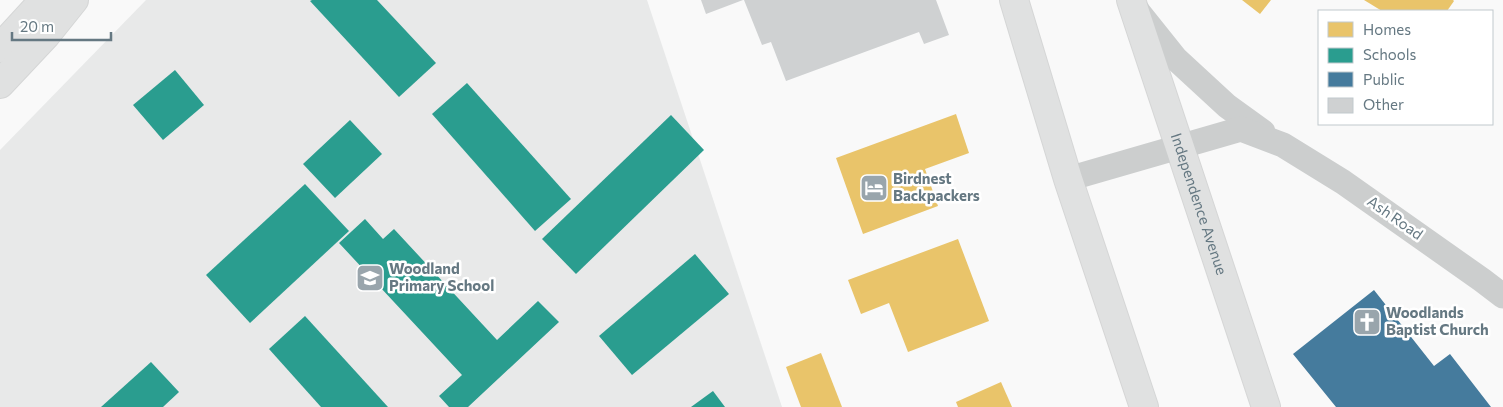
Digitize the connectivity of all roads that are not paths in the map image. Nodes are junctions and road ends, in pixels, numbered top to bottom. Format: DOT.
graph roads {
  1 [pos="44,0"];
  2 [pos="74,0"];
  3 [pos="1014,0"];
  4 [pos="1132,3"];
  5 [pos="0,48"];
  6 [pos="0,84"];
  7 [pos="1283,145"];
  8 [pos="1180,148"];
  9 [pos="1068,179"];
  10 [pos="1503,296"];
  11 [pos="1144,407"];
  12 [pos="1266,407"];
  1 -- 5 [label="main road"];
  2 -- 6 [label="main road"];
  3 -- 9 [label="main road"];
  4 -- 7 [label="street, Ash Road"];
  4 -- 8 [label="main road, Independence Avenue"];
  7 -- 8 [label="street, Ash Road"];
  7 -- 10 [label="street, Ash Road"];
  8 -- 9 [label="street, Ash Road"];
  8 -- 12 [label="main road, Independence Avenue"];
  9 -- 11 [label="main road"];
}
